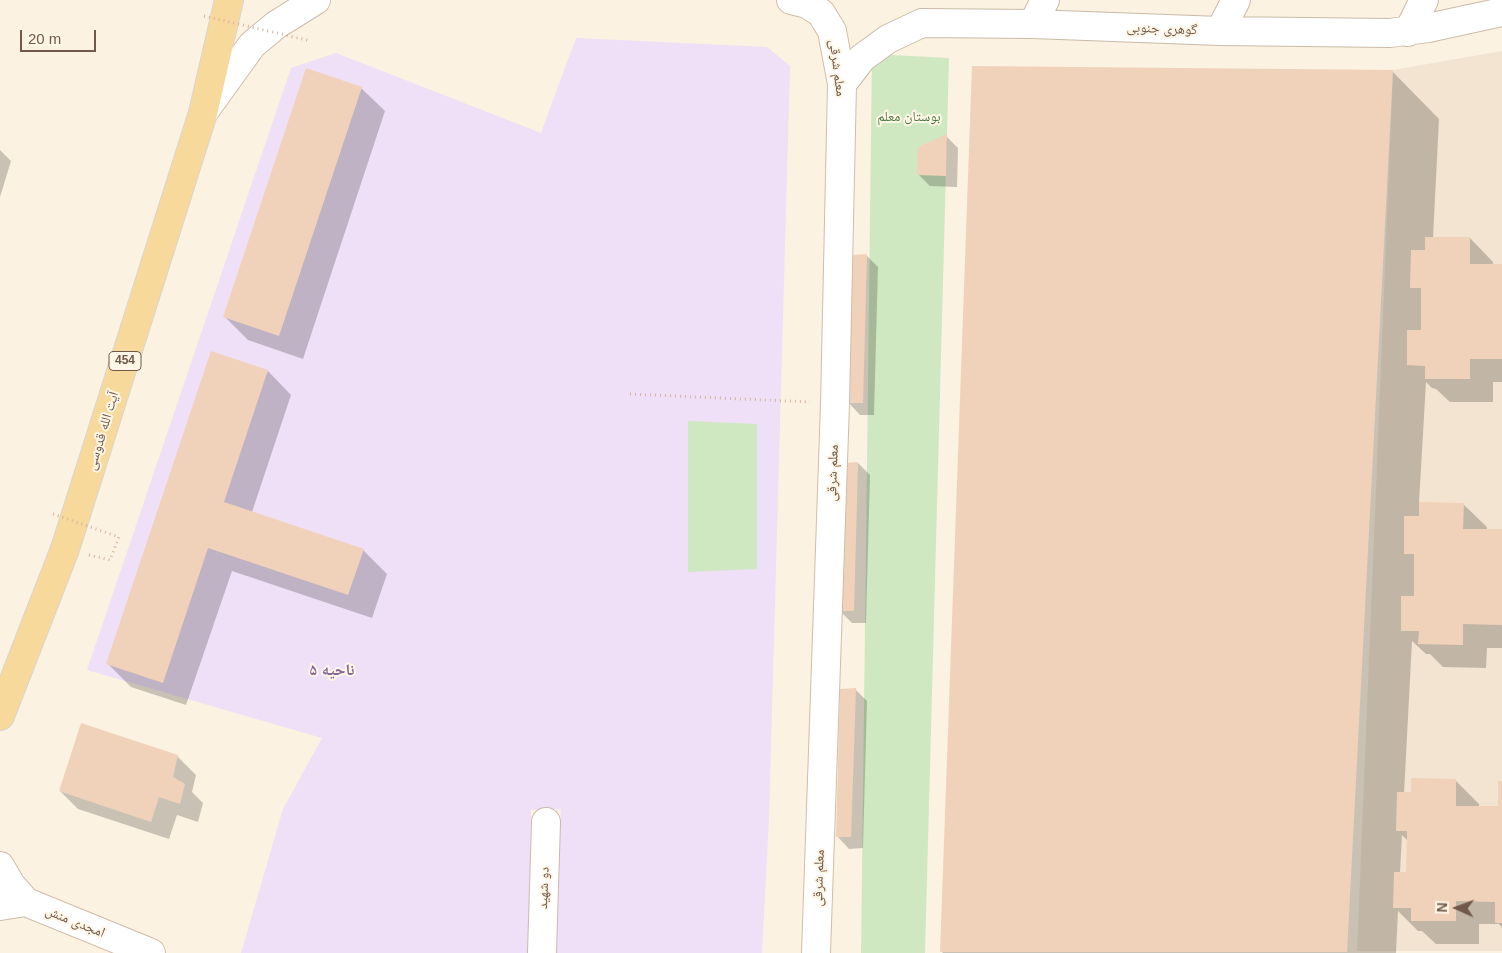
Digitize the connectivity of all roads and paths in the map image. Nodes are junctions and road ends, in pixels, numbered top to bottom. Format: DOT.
graph roads {
  1 [pos="229,0"];
  2 [pos="316,0"];
  3 [pos="1236,0"];
  4 [pos="1424,0"];
  5 [pos="809,1"];
  6 [pos="1039,12"];
  7 [pos="1502,12"];
  8 [pos="204,16"];
  9 [pos="1220,31"];
  10 [pos="1408,32"];
  11 [pos="311,41"];
  12 [pos="842,84"];
  13 [pos="203,113"];
  14 [pos="630,394"];
  15 [pos="835,404"];
  16 [pos="53,514"];
  17 [pos="110,560"];
  18 [pos="0,716"];
  19 [pos="546,822"];
  20 [pos="0,866"];
  21 [pos="13,904"];
  22 [pos="151,953"];
  23 [pos="542,953"];
  24 [pos="816,953"];
  1 -- 13 [label="main road, آیت الله قدوسی / 454"];
  2 -- 13 [label="main road, آیت الله قدوسی / 454"];
  3 -- 9 [label="main road"];
  4 -- 10 [label="main road"];
  5 -- 12 [label="main road, معلم شرقی"];
  6 -- 9 [label="main road, گوهری جنوبی"];
  6 -- 12 [label="main road, گوهری جنوبی"];
  7 -- 10 [label="main road, گوهری جنوبی"];
  8 -- 11 [label="path, bridge"];
  9 -- 10 [label="main road, گوهری جنوبی"];
  12 -- 15 [label="main road, معلم شرقی"];
  13 -- 18 [label="main road, آیت الله قدوسی / 454"];
  14 -- 15 [label="path"];
  15 -- 24 [label="main road, معلم شرقی"];
  16 -- 17 [label="path, bridge"];
  19 -- 23 [label="main road, دو شهید"];
  20 -- 21 [label="main road, امجدی منش"];
  21 -- 22 [label="main road, امجدی منش"];
}
